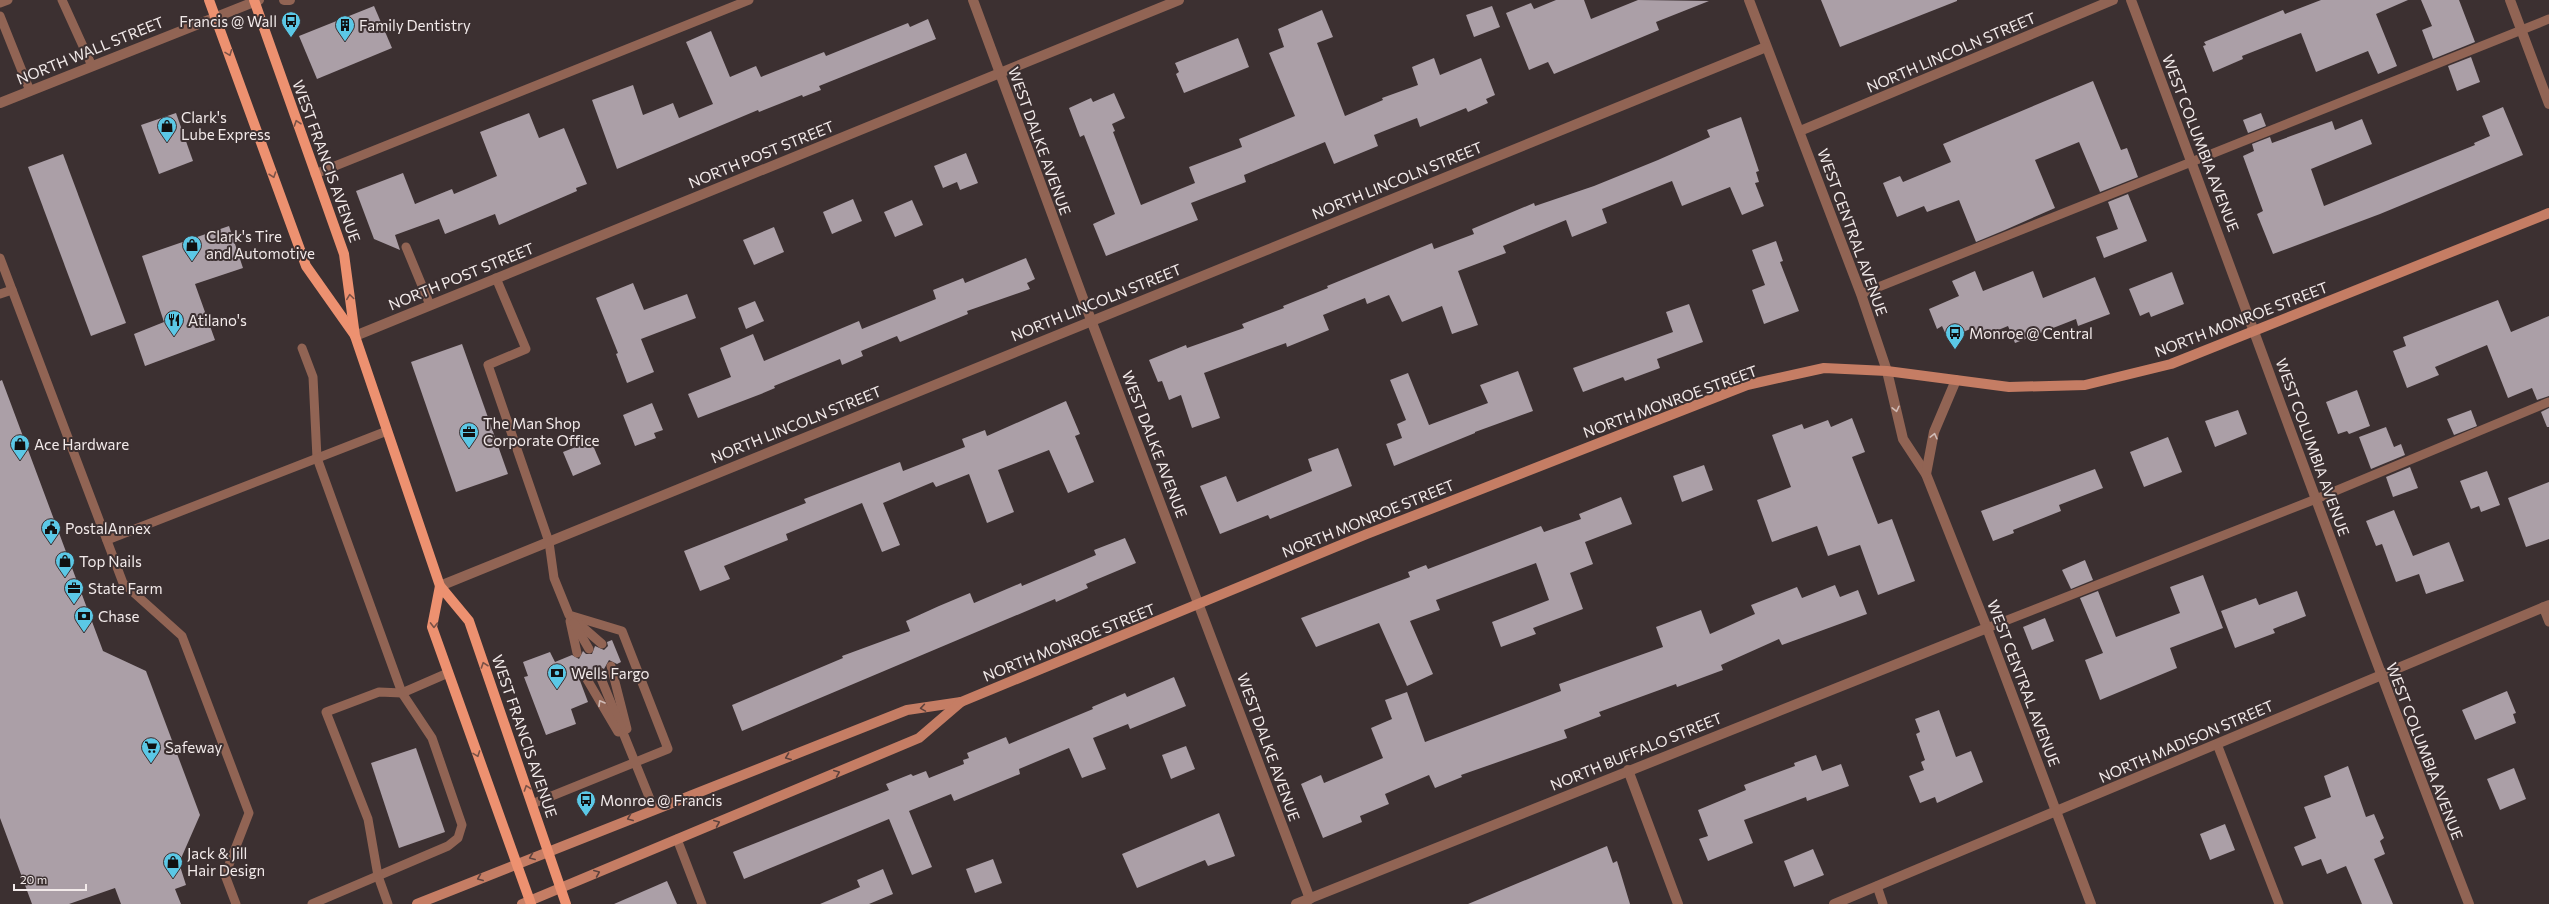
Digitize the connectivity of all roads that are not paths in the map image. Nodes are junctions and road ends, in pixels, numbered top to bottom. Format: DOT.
graph roads {
  1 [pos="8,0"];
  2 [pos="62,0"];
  3 [pos="209,0"];
  4 [pos="284,0"];
  5 [pos="290,0"];
  6 [pos="749,0"];
  7 [pos="973,0"];
  8 [pos="1179,0"];
  9 [pos="1749,0"];
  10 [pos="2113,0"];
  11 [pos="2131,0"];
  12 [pos="2510,0"];
  13 [pos="256,1"];
  14 [pos="0,3"];
  15 [pos="0,16"];
  16 [pos="215,16"];
  17 [pos="2549,19"];
  18 [pos="2521,31"];
  19 [pos="1766,47"];
  20 [pos="92,66"];
  21 [pos="999,73"];
  22 [pos="30,91"];
  23 [pos="0,103"];
  24 [pos="2549,104"];
  25 [pos="1800,132"];
  26 [pos="2192,163"];
  27 [pos="315,174"];
  28 [pos="2549,213"];
  29 [pos="406,247"];
  30 [pos="0,258"];
  31 [pos="496,278"];
  32 [pos="12,290"];
  33 [pos="0,294"];
  34 [pos="1861,294"];
  35 [pos="430,305"];
  36 [pos="1091,320"];
  37 [pos="2256,331"];
  38 [pos="355,336"];
  39 [pos="302,348"];
  40 [pos="1887,371"];
  41 [pos="1956,380"];
  42 [pos="2549,402"];
  43 [pos="387,431"];
  44 [pos="317,458"];
  45 [pos="1926,474"];
  46 [pos="2316,499"];
  47 [pos="107,540"];
  48 [pos="549,542"];
  49 [pos="440,586"];
  50 [pos="1200,604"];
  51 [pos="2546,606"];
  52 [pos="569,615"];
  53 [pos="2549,622"];
  54 [pos="1987,628"];
  55 [pos="602,644"];
  56 [pos="589,649"];
  57 [pos="577,653"];
  58 [pos="611,666"];
  59 [pos="598,671"];
  60 [pos="448,673"];
  61 [pos="2379,674"];
  62 [pos="585,676"];
  63 [pos="402,693"];
  64 [pos="962,702"];
  65 [pos="2217,744"];
  66 [pos="635,761"];
  67 [pos="1628,770"];
  68 [pos="532,804"];
  69 [pos="654,809"];
  70 [pos="2057,812"];
  71 [pos="677,839"];
  72 [pos="548,851"];
  73 [pos="517,864"];
  74 [pos="378,876"];
  75 [pos="1877,886"];
  76 [pos="561,888"];
  77 [pos="1302,902"];
  78 [pos="528,903"];
  79 [pos="236,904"];
  80 [pos="312,904"];
  81 [pos="388,904"];
  82 [pos="417,904"];
  83 [pos="566,904"];
  84 [pos="702,904"];
  85 [pos="1678,904"];
  86 [pos="1834,904"];
  87 [pos="1883,904"];
  88 [pos="2090,904"];
  89 [pos="2279,904"];
  90 [pos="2469,904"];
  1 -- 14 [label="lane"];
  2 -- 20 [label="lane"];
  3 -- 16 [label="main road, WEST FRANCIS AVENUE"];
  4 -- 5 [label="street"];
  6 -- 27 [label="lane"];
  7 -- 21 [label="street, WEST DALKE AVENUE"];
  8 -- 21 [label="street, NORTH POST STREET"];
  9 -- 19 [label="street, WEST CENTRAL AVENUE"];
  10 -- 25 [label="street, NORTH LINCOLN STREET"];
  11 -- 26 [label="street, WEST COLUMBIA AVENUE"];
  12 -- 18 [label="street"];
  13 -- 16 [label="street, NORTH WALL STREET"];
  27 -- 13 [label="main road, WEST FRANCIS AVENUE, one-way"];
  15 -- 22 [label="lane"];
  16 -- 20 [label="street, NORTH WALL STREET"];
  16 -- 38 [label="main road, WEST FRANCIS AVENUE, one-way"];
  17 -- 18 [label="lane"];
  18 -- 24 [label="street"];
  18 -- 26 [label="lane"];
  19 -- 25 [label="street, WEST CENTRAL AVENUE"];
  19 -- 36 [label="street, NORTH LINCOLN STREET"];
  20 -- 22 [label="street, NORTH WALL STREET"];
  21 -- 31 [label="street, NORTH POST STREET"];
  21 -- 36 [label="street, WEST DALKE AVENUE"];
  22 -- 23 [label="street, NORTH WALL STREET"];
  25 -- 34 [label="street, WEST CENTRAL AVENUE"];
  26 -- 34 [label="lane"];
  26 -- 37 [label="street, WEST COLUMBIA AVENUE"];
  38 -- 27 [label="main road, WEST FRANCIS AVENUE, one-way"];
  28 -- 37 [label="main road, NORTH MONROE STREET"];
  29 -- 35 [label="lane"];
  30 -- 32 [label="lane"];
  31 -- 35 [label="street, NORTH POST STREET"];
  31 -- 48 [label="lane"];
  32 -- 33 [label="lane"];
  32 -- 47 [label="lane"];
  34 -- 40 [label="street, WEST CENTRAL AVENUE"];
  35 -- 38 [label="street, NORTH POST STREET"];
  36 -- 48 [label="street, NORTH LINCOLN STREET"];
  36 -- 50 [label="street, WEST DALKE AVENUE"];
  37 -- 41 [label="main road, NORTH MONROE STREET"];
  37 -- 46 [label="street, WEST COLUMBIA AVENUE"];
  38 -- 43 [label="main road, WEST FRANCIS AVENUE"];
  39 -- 44 [label="lane"];
  40 -- 41 [label="main road, NORTH MONROE STREET"];
  40 -- 45 [label="street, WEST CENTRAL AVENUE, one-way"];
  40 -- 50 [label="main road, NORTH MONROE STREET"];
  45 -- 41 [label="street, one-way"];
  42 -- 46 [label="lane"];
  43 -- 44 [label="lane"];
  43 -- 49 [label="main road, WEST FRANCIS AVENUE"];
  44 -- 47 [label="lane"];
  44 -- 63 [label="lane"];
  45 -- 54 [label="street, WEST CENTRAL AVENUE"];
  46 -- 54 [label="lane"];
  46 -- 61 [label="street, WEST COLUMBIA AVENUE"];
  47 -- 79 [label="lane"];
  48 -- 49 [label="street, NORTH LINCOLN STREET"];
  48 -- 52 [label="lane"];
  49 -- 60 [label="main road, WEST FRANCIS AVENUE, one-way"];
  68 -- 49 [label="main road, WEST FRANCIS AVENUE, one-way"];
  50 -- 64 [label="main road, NORTH MONROE STREET"];
  50 -- 77 [label="street, WEST DALKE AVENUE"];
  51 -- 53 [label="lane"];
  51 -- 61 [label="street, NORTH MADISON STREET"];
  52 -- 55 [label="lane"];
  52 -- 56 [label="lane"];
  52 -- 57 [label="lane"];
  52 -- 66 [label="lane"];
  54 -- 67 [label="street, NORTH BUFFALO STREET"];
  54 -- 70 [label="street, WEST CENTRAL AVENUE"];
  58 -- 66 [label="lane"];
  59 -- 66 [label="lane"];
  60 -- 63 [label="lane"];
  60 -- 73 [label="main road, WEST FRANCIS AVENUE, one-way"];
  61 -- 65 [label="street, NORTH MADISON STREET"];
  61 -- 90 [label="street, WEST COLUMBIA AVENUE"];
  66 -- 62 [label="lane, one-way"];
  63 -- 74 [label="lane"];
  63 -- 74 [label="lane"];
  64 -- 69 [label="main road, NORTH MONROE STREET, one-way"];
  71 -- 64 [label="main road, NORTH MONROE STREET, one-way"];
  65 -- 70 [label="street, NORTH MADISON STREET"];
  65 -- 89 [label="lane"];
  66 -- 68 [label="lane"];
  66 -- 69 [label="lane"];
  67 -- 77 [label="street, NORTH BUFFALO STREET"];
  67 -- 85 [label="street"];
  68 -- 72 [label="main road, WEST FRANCIS AVENUE"];
  69 -- 72 [label="main road, NORTH MONROE STREET, one-way"];
  70 -- 75 [label="street, NORTH MADISON STREET"];
  70 -- 88 [label="street, WEST CENTRAL AVENUE"];
  76 -- 71 [label="main road, NORTH MONROE STREET, one-way"];
  71 -- 84 [label="lane"];
  72 -- 73 [label="main road, NORTH MONROE STREET, one-way"];
  72 -- 76 [label="main road, WEST FRANCIS AVENUE"];
  73 -- 78 [label="main road, WEST FRANCIS AVENUE"];
  73 -- 82 [label="main road, NORTH MONROE STREET, one-way"];
  74 -- 80 [label="lane"];
  74 -- 81 [label="lane"];
  75 -- 86 [label="street, NORTH MADISON STREET"];
  75 -- 87 [label="lane"];
  76 -- 78 [label="main road, NORTH MONROE STREET"];
  76 -- 83 [label="main road, WEST FRANCIS AVENUE"];
}
